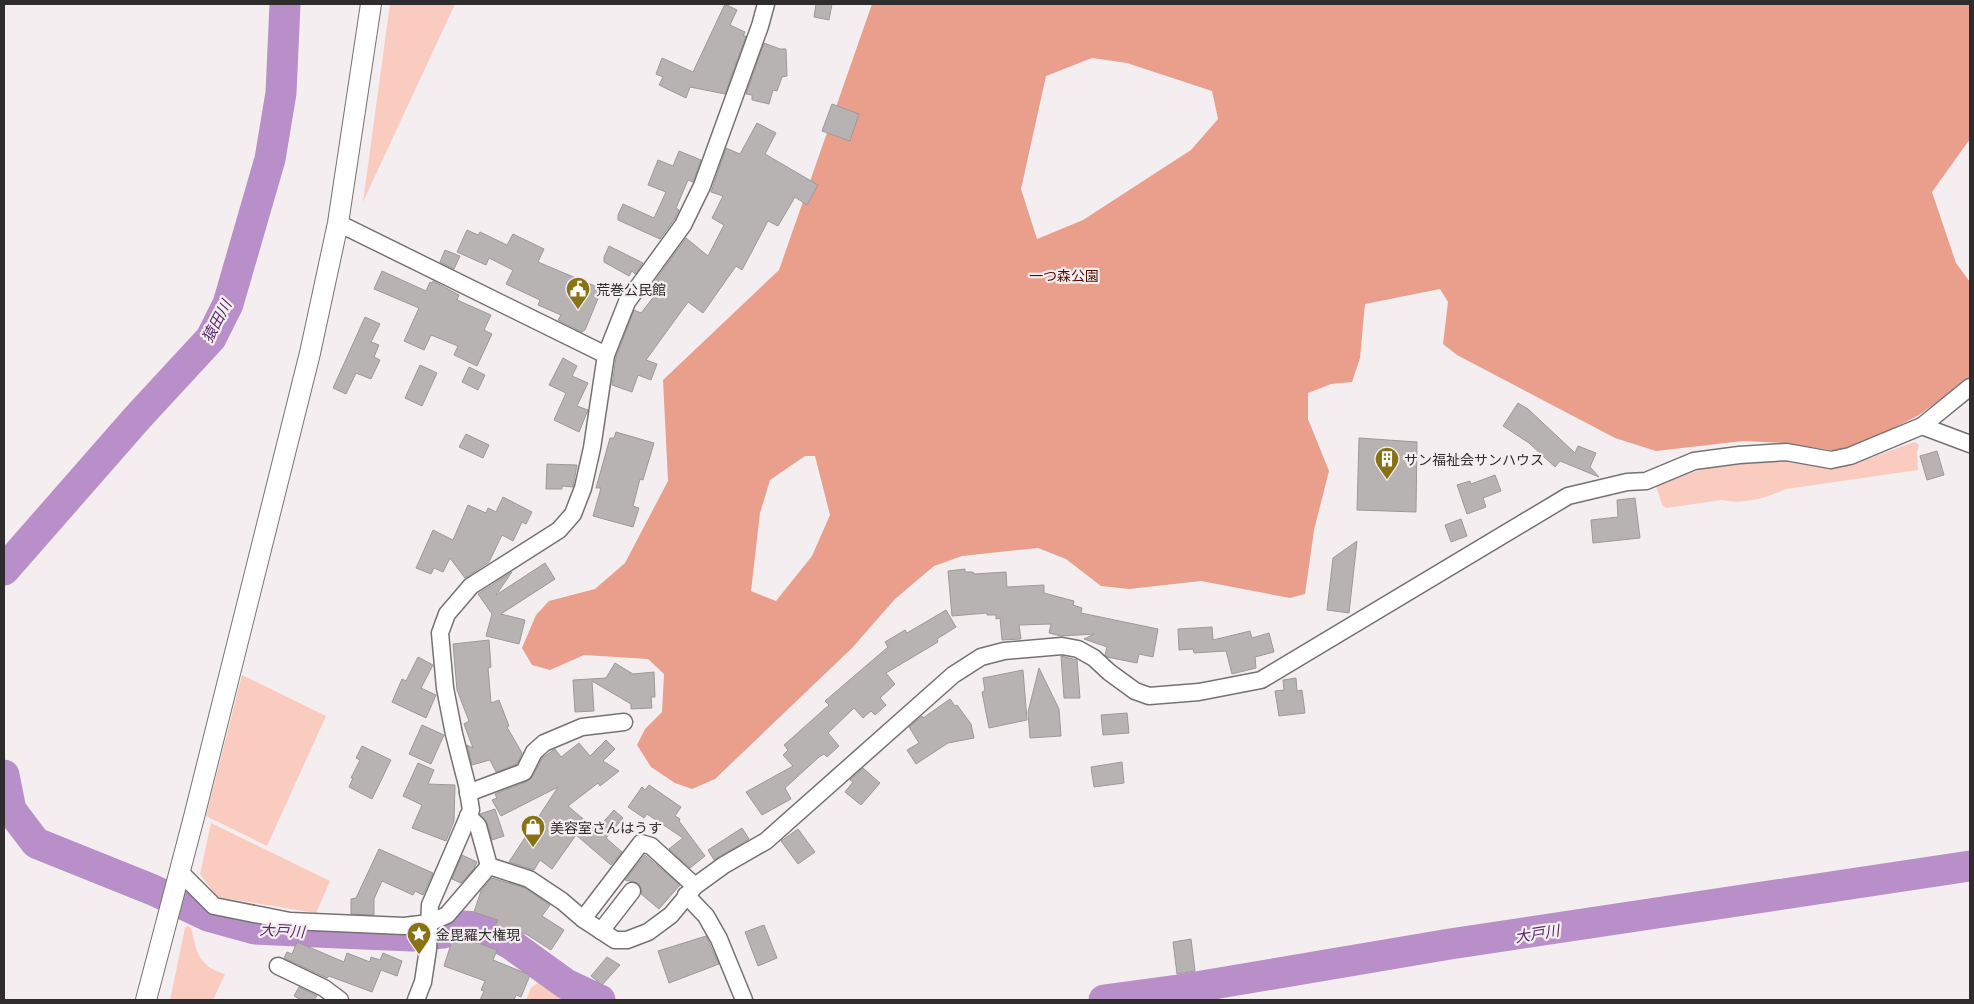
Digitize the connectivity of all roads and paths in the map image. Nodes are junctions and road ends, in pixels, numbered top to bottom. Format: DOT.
graph roads {
  1 [pos="371,4"];
  2 [pos="766,4"];
  3 [pos="338,223"];
  4 [pos="606,355"];
  5 [pos="1970,387"];
  6 [pos="1922,426"];
  7 [pos="1970,444"];
  8 [pos="624,722"];
  9 [pos="468,793"];
  10 [pos="468,816"];
  11 [pos="489,866"];
  12 [pos="177,877"];
  13 [pos="691,890"];
  14 [pos="632,891"];
  15 [pos="583,920"];
  16 [pos="429,924"];
  17 [pos="601,931"];
  18 [pos="278,966"];
  19 [pos="146,1000"];
  20 [pos="340,1000"];
  21 [pos="416,1000"];
  22 [pos="744,1000"];
  1 -- 3 [label="street"];
  2 -- 4 [label="street"];
  3 -- 4 [label="street"];
  3 -- 12 [label="street"];
  4 -- 9 [label="street"];
  5 -- 6 [label="street"];
  6 -- 7 [label="street"];
  6 -- 13 [label="street"];
  8 -- 9 [label="street"];
  9 -- 10 [label="street"];
  10 -- 11 [label="street"];
  10 -- 16 [label="street"];
  11 -- 15 [label="street"];
  11 -- 16 [label="street"];
  12 -- 16 [label="street"];
  12 -- 19 [label="street"];
  13 -- 15 [label="street"];
  13 -- 17 [label="street"];
  13 -- 22 [label="street"];
  14 -- 17 [label="street"];
  15 -- 17 [label="street"];
  16 -- 21 [label="street"];
  18 -- 20 [label="street"];
}
